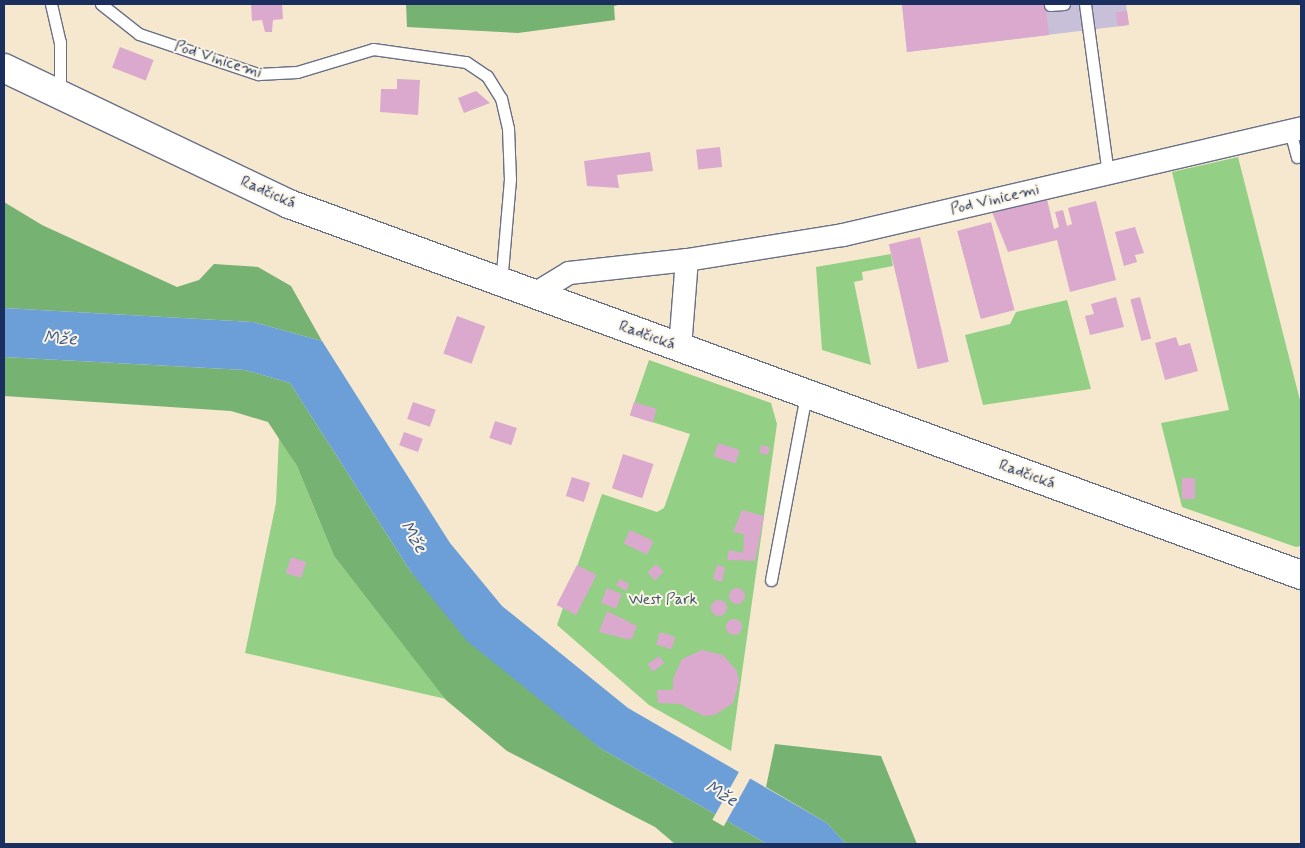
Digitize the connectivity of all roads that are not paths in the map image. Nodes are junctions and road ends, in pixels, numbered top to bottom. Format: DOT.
graph roads {
  1 [pos="51,4"];
  2 [pos="101,4"];
  3 [pos="1064,4"];
  4 [pos="1084,4"];
  5 [pos="1050,5"];
  6 [pos="4,68"];
  7 [pos="60,95"];
  8 [pos="1296,130"];
  9 [pos="1296,157"];
  10 [pos="1108,175"];
  11 [pos="687,260"];
  12 [pos="501,283"];
  13 [pos="533,295"];
  14 [pos="680,348"];
  15 [pos="806,394"];
  16 [pos="1301,574"];
  17 [pos="771,580"];
  1 -- 7 [label="lane"];
  2 -- 12 [label="lane, Pod Vinicemi"];
  3 -- 5 [label="lane"];
  4 -- 10 [label="lane"];
  6 -- 7 [label="street, Radčická"];
  7 -- 12 [label="street, Radčická"];
  8 -- 9 [label="lane"];
  8 -- 10 [label="street, Pod Vinicemi"];
  10 -- 11 [label="street, Pod Vinicemi"];
  11 -- 13 [label="street, Pod Vinicemi"];
  11 -- 14 [label="street"];
  12 -- 13 [label="street, Radčická"];
  13 -- 14 [label="street, Radčická"];
  14 -- 15 [label="street, Radčická"];
  15 -- 16 [label="street, Radčická"];
  15 -- 17 [label="lane"];
}
